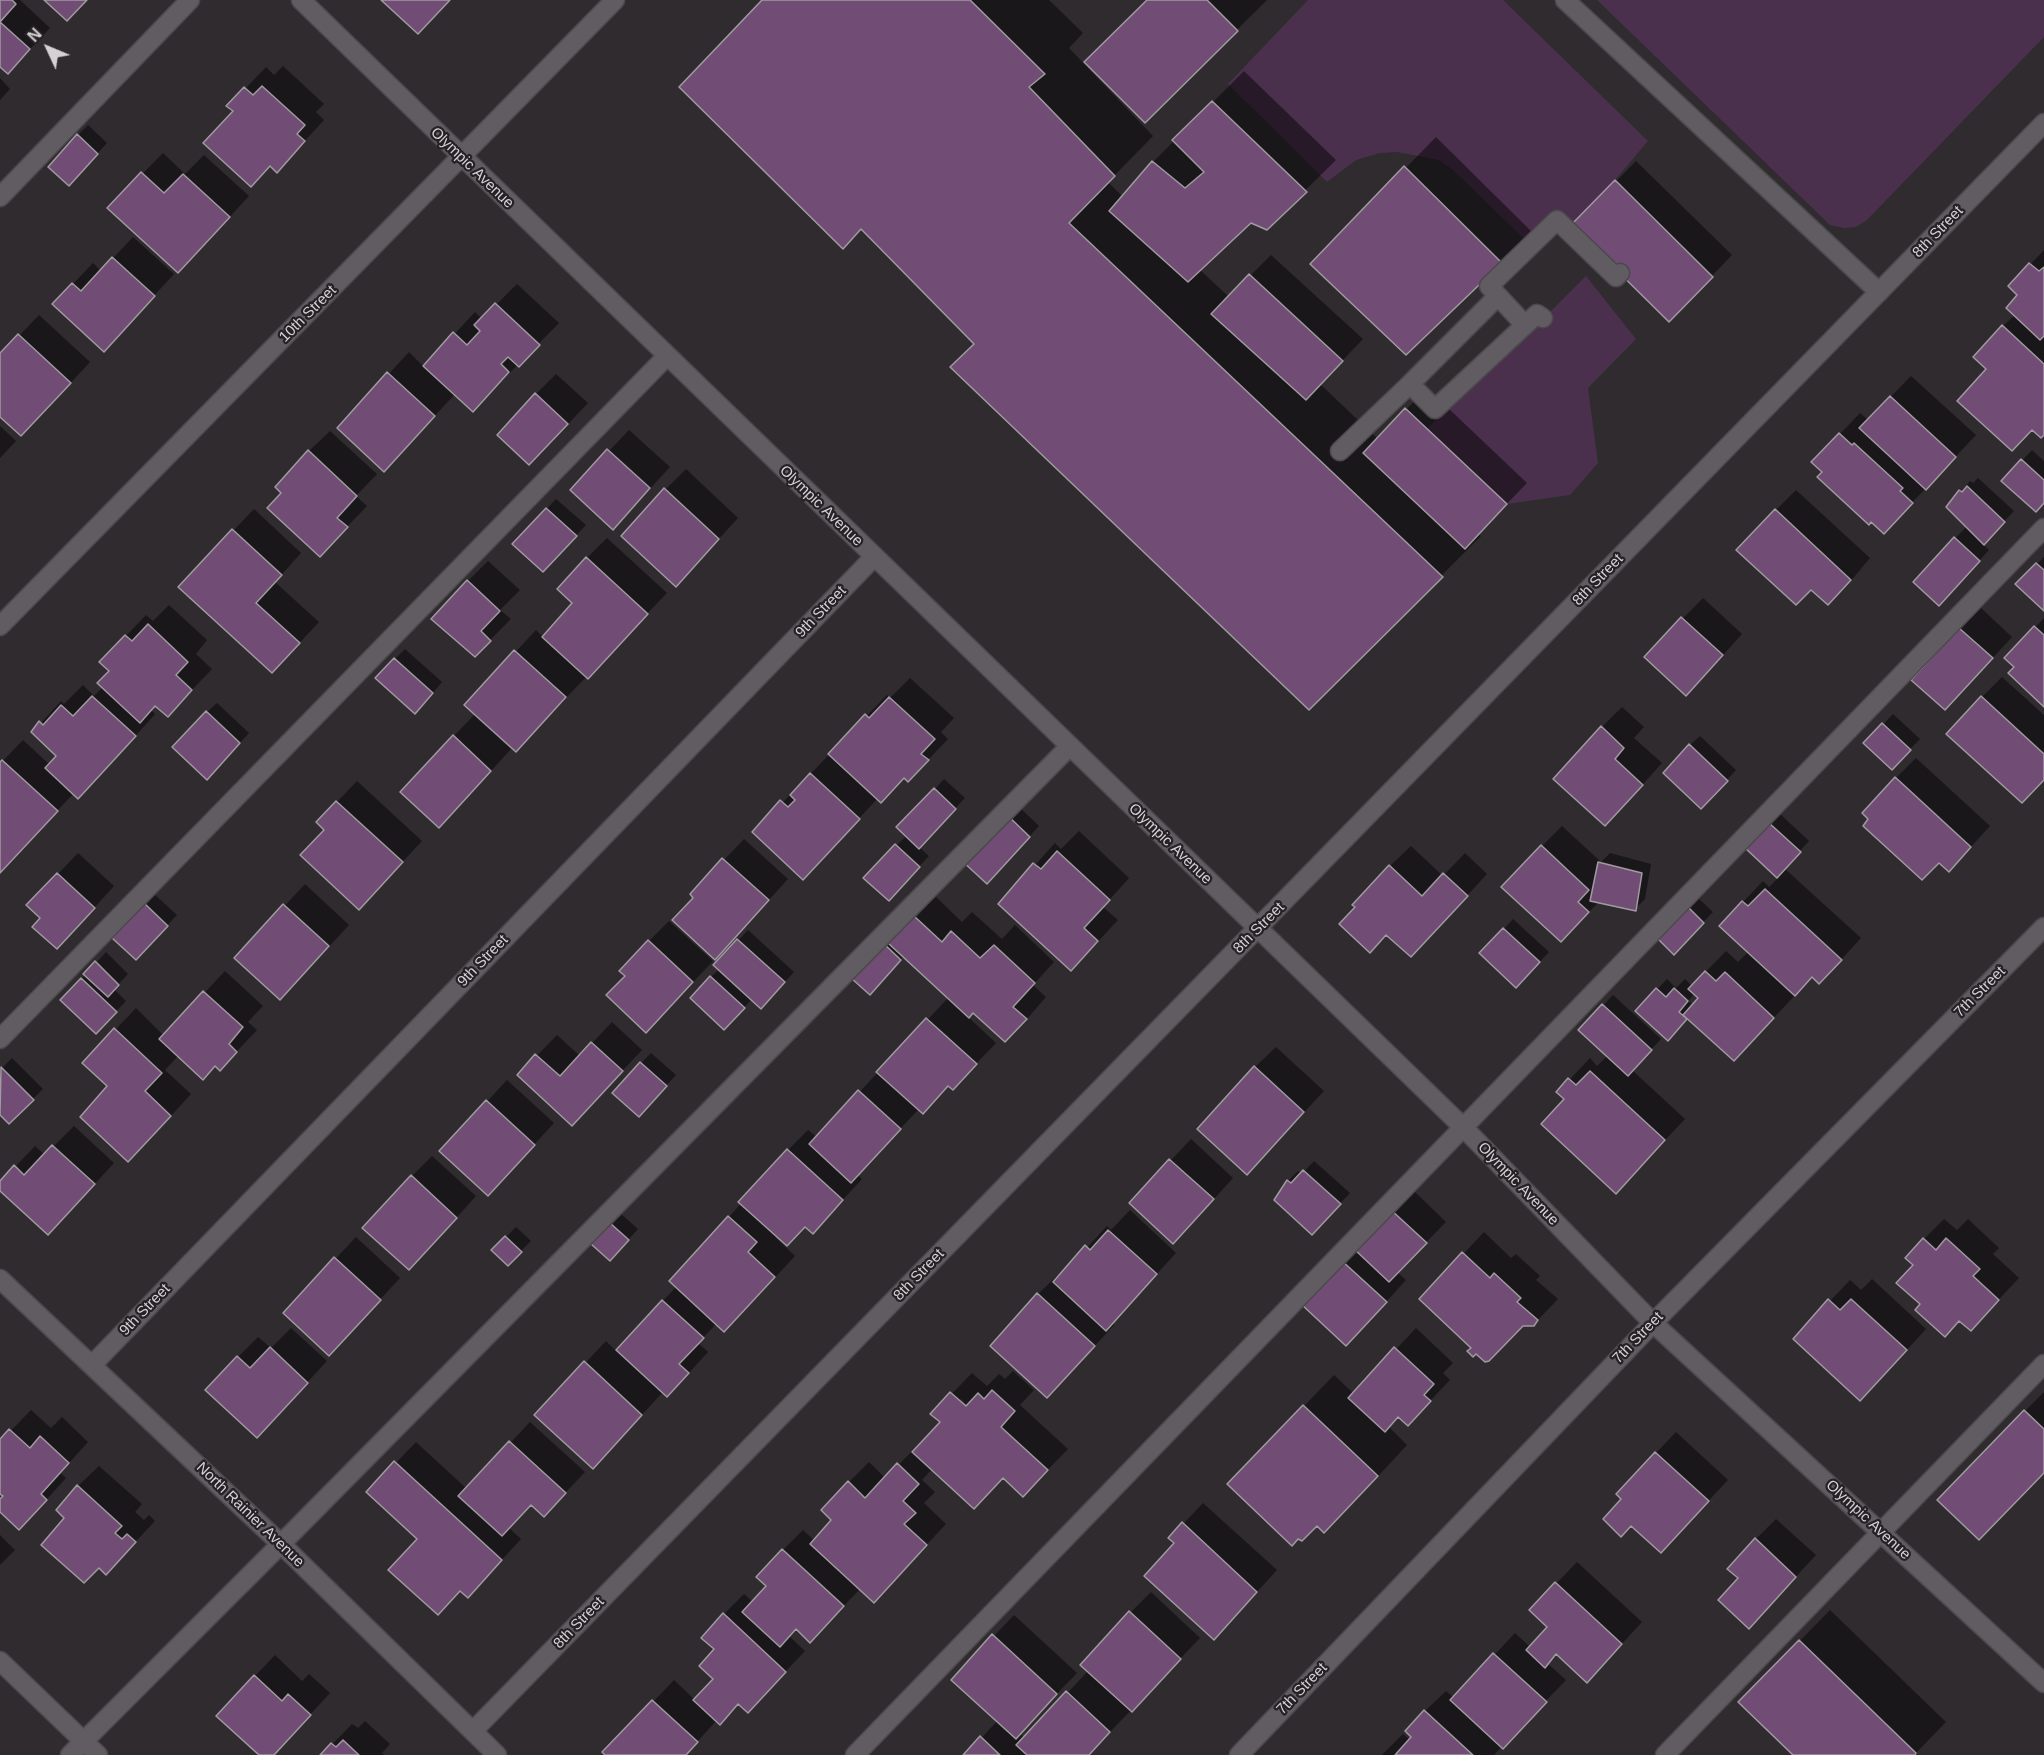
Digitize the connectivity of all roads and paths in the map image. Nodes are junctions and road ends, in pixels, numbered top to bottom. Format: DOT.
graph roads {
  1 [pos="190,0"];
  2 [pos="301,0"];
  3 [pos="615,0"];
  4 [pos="1565,0"];
  5 [pos="2044,123"];
  6 [pos="462,158"];
  7 [pos="0,197"];
  8 [pos="1620,273"];
  9 [pos="1879,292"];
  10 [pos="1498,296"];
  11 [pos="1543,318"];
  12 [pos="1525,325"];
  13 [pos="667,356"];
  14 [pos="1410,384"];
  15 [pos="1340,451"];
  16 [pos="2044,528"];
  17 [pos="874,557"];
  18 [pos="0,626"];
  19 [pos="1070,746"];
  20 [pos="2044,927"];
  21 [pos="1258,929"];
  22 [pos="0,1039"];
  23 [pos="1464,1128"];
  24 [pos="0,1279"];
  25 [pos="1653,1323"];
  26 [pos="2044,1364"];
  27 [pos="92,1365"];
  28 [pos="1881,1533"];
  29 [pos="281,1544"];
  30 [pos="0,1661"];
  31 [pos="2044,1683"];
  32 [pos="473,1731"];
  33 [pos="84,1741"];
  34 [pos="70,1755"];
  35 [pos="98,1755"];
  36 [pos="496,1755"];
  37 [pos="855,1755"];
  38 [pos="1239,1755"];
  39 [pos="1665,1755"];
  1 -- 7 [label="street"];
  2 -- 6 [label="street, Olympic Avenue"];
  3 -- 6 [label="street, 10th Street"];
  4 -- 9 [label="street"];
  5 -- 9 [label="street, 8th Street"];
  6 -- 13 [label="street, Olympic Avenue"];
  6 -- 18 [label="street, 10th Street"];
  8 -- 10 [label="street"];
  9 -- 21 [label="street, 8th Street"];
  10 -- 12 [label="street"];
  10 -- 14 [label="street"];
  11 -- 12 [label="street"];
  12 -- 14 [label="street"];
  13 -- 17 [label="street, Olympic Avenue"];
  13 -- 22 [label="street"];
  14 -- 15 [label="street"];
  16 -- 23 [label="street"];
  17 -- 19 [label="street, Olympic Avenue"];
  17 -- 27 [label="street, 9th Street"];
  19 -- 21 [label="street, Olympic Avenue"];
  19 -- 29 [label="street"];
  20 -- 25 [label="street, 7th Street"];
  21 -- 23 [label="street, Olympic Avenue"];
  21 -- 32 [label="street, 8th Street"];
  23 -- 25 [label="street, Olympic Avenue"];
  23 -- 37 [label="street"];
  24 -- 27 [label="street, North Rainier Avenue"];
  25 -- 28 [label="street, Olympic Avenue"];
  25 -- 38 [label="street, 7th Street"];
  26 -- 28 [label="street"];
  27 -- 29 [label="street, North Rainier Avenue"];
  28 -- 31 [label="street, Olympic Avenue"];
  28 -- 39 [label="street"];
  29 -- 32 [label="street, North Rainier Avenue"];
  29 -- 33 [label="street"];
  30 -- 33 [label="street"];
  32 -- 36 [label="street, North Rainier Avenue"];
  33 -- 34 [label="street"];
  33 -- 35 [label="street"];
}
